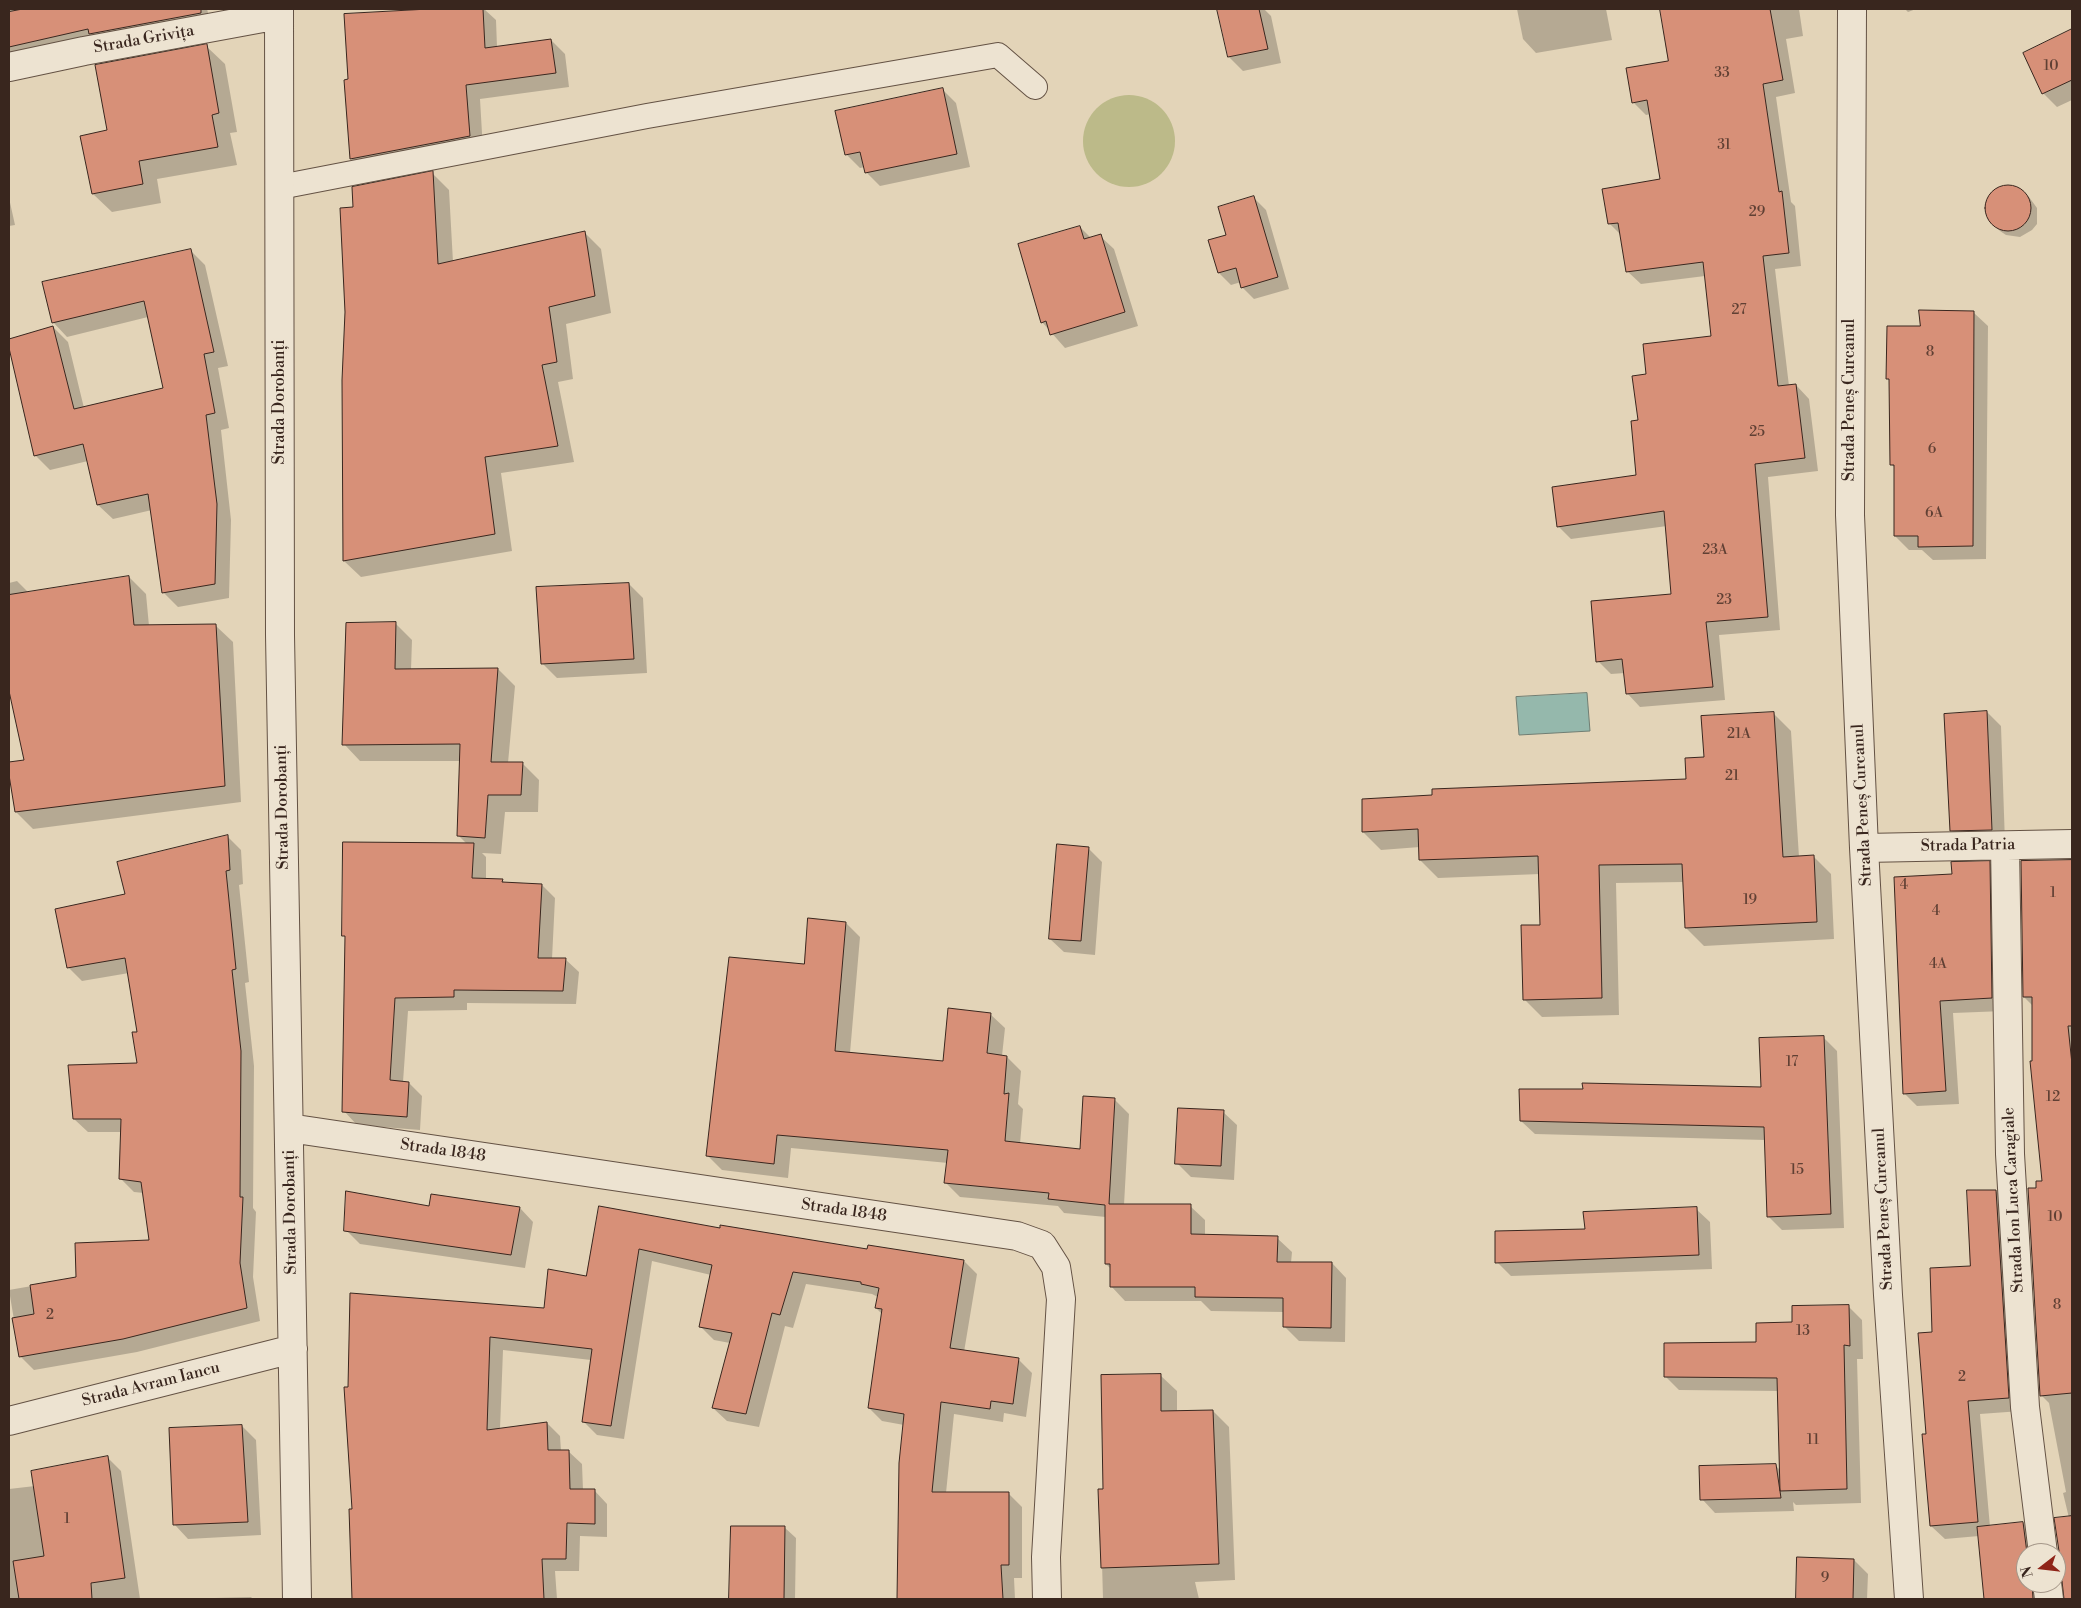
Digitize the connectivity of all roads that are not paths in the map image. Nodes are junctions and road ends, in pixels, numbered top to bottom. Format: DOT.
graph roads {
  1 [pos="1852,9"];
  2 [pos="278,11"];
  3 [pos="9,67"];
  4 [pos="1035,86"];
  5 [pos="280,186"];
  6 [pos="2072,844"];
  7 [pos="2005,846"];
  8 [pos="1864,848"];
  9 [pos="289,1128"];
  10 [pos="293,1349"];
  11 [pos="9,1421"];
  12 [pos="2042,1543"];
  13 [pos="297,1599"];
  14 [pos="1047,1599"];
  15 [pos="1909,1599"];
  1 -- 8 [label="street, Strada Peneș Curcanul"];
  2 -- 3 [label="street, Strada Grivița"];
  2 -- 5 [label="street, Strada Dorobanți"];
  4 -- 5 [label="lane"];
  5 -- 9 [label="street, Strada Dorobanți"];
  6 -- 7 [label="street, Strada Patria"];
  7 -- 8 [label="street, Strada Patria"];
  7 -- 12 [label="street, Strada Ion Luca Caragiale"];
  8 -- 15 [label="street, Strada Peneș Curcanul"];
  9 -- 10 [label="street, Strada Dorobanți"];
  9 -- 14 [label="street, Strada 1848"];
  10 -- 11 [label="street, Strada Avram Iancu"];
  10 -- 13 [label="street, Strada Dorobanți"];
}
